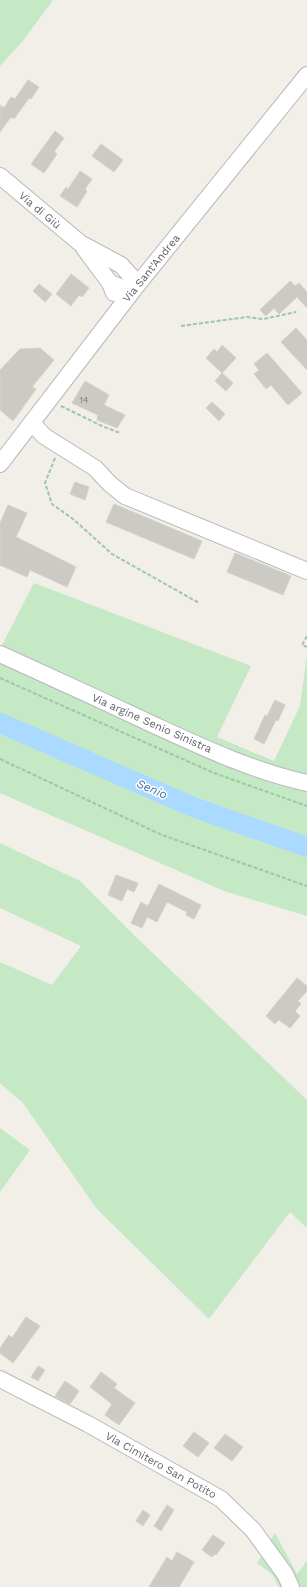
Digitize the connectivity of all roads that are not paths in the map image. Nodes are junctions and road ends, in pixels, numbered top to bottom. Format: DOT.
graph roads {
  1 [pos="307,75"];
  2 [pos="0,176"];
  3 [pos="80,244"];
  4 [pos="121,265"];
  5 [pos="153,266"];
  6 [pos="110,283"];
  7 [pos="138,284"];
  8 [pos="118,309"];
  9 [pos="32,424"];
  10 [pos="0,464"];
  11 [pos="307,571"];
  12 [pos="0,654"];
  13 [pos="307,783"];
  14 [pos="0,1379"];
  15 [pos="291,1587"];
  1 -- 5 [label="street, Via Sant'Andrea"];
  2 -- 3 [label="street, Via di Giù"];
  3 -- 4 [label="street, Via di Giù"];
  3 -- 6 [label="street, Via di Giù"];
  4 -- 5 [label="street, Via di Giù"];
  4 -- 7 [label="street, Via di Giù"];
  5 -- 7 [label="street, Via Sant'Andrea"];
  6 -- 7 [label="street"];
  6 -- 8 [label="street, Via di Giù"];
  7 -- 8 [label="street, Via Sant'Andrea"];
  8 -- 9 [label="street, Via Sant'Andrea"];
  9 -- 10 [label="street, Via Sant'Andrea"];
  9 -- 11 [label="street"];
  12 -- 13 [label="street, Via argine Senio Sinistra"];
  14 -- 15 [label="street, Via Cimitero San Potito"];
}
